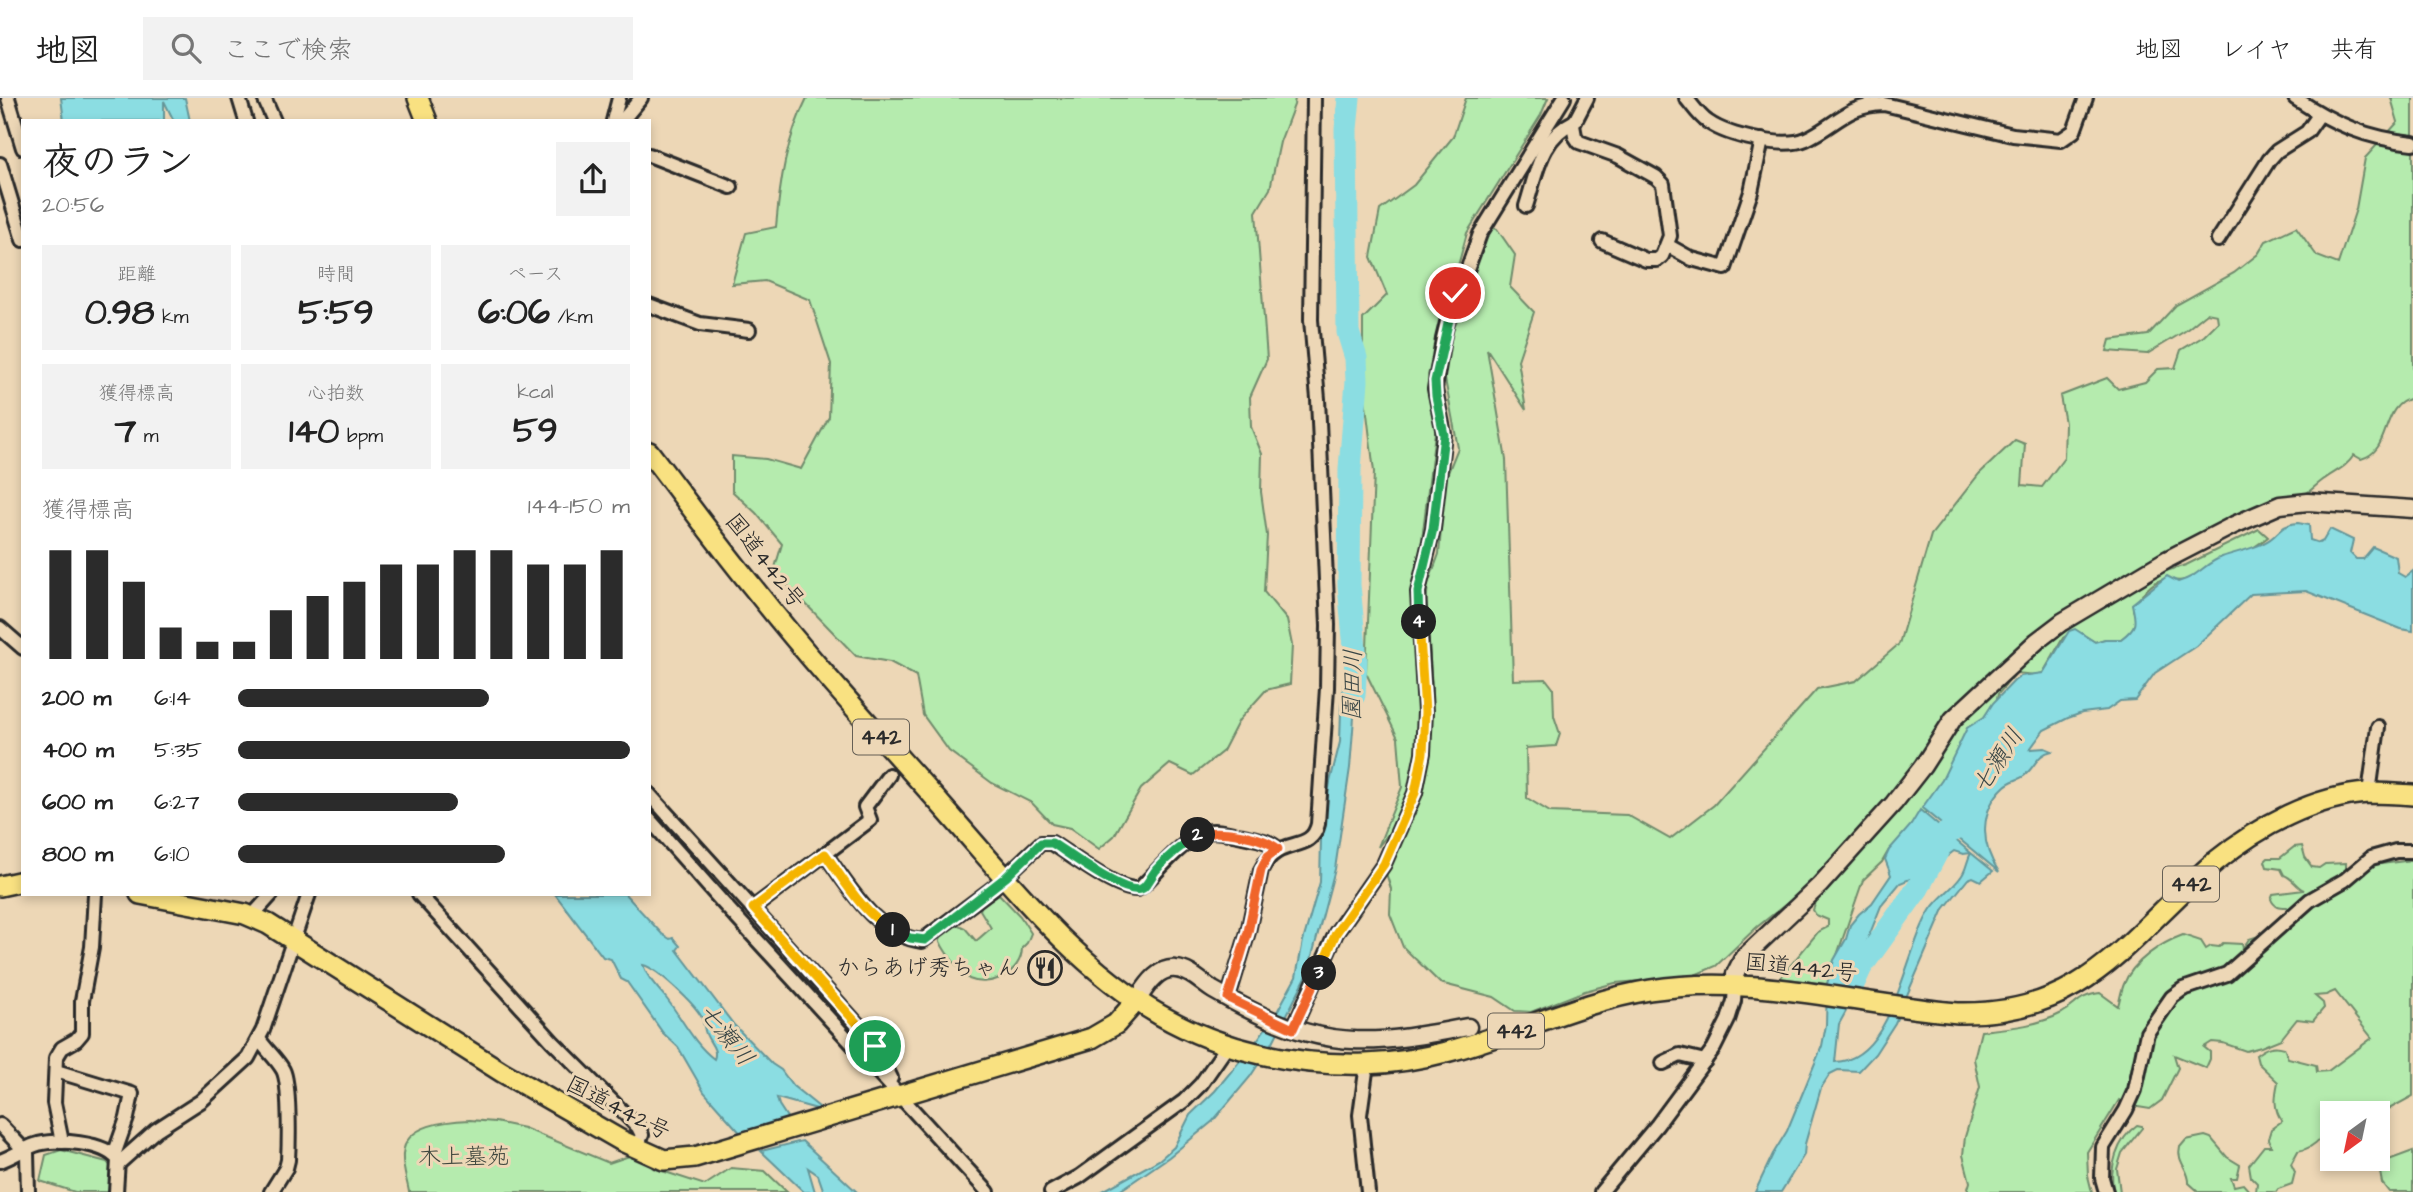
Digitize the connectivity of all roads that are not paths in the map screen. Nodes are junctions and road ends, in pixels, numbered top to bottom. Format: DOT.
graph roads {
  1 [pos="8,98"];
  2 [pos="239,98"];
  3 [pos="264,98"];
  4 [pos="418,98"];
  5 [pos="619,98"];
  6 [pos="641,98"];
  7 [pos="1314,98"];
  8 [pos="1564,98"];
  9 [pos="1587,98"];
  10 [pos="1686,98"];
  11 [pos="2086,98"];
  12 [pos="2295,98"];
  13 [pos="2319,114"];
  14 [pos="245,119"];
  15 [pos="273,119"];
  16 [pos="426,119"];
  17 [pos="614,119"];
  18 [pos="624,119"];
  19 [pos="1575,121"];
  20 [pos="1762,140"];
  21 [pos="21,141"];
  22 [pos="2413,143"];
  23 [pos="651,156"];
  24 [pos="0,164"];
  25 [pos="731,187"];
  26 [pos="1526,206"];
  27 [pos="21,233"];
  28 [pos="2217,240"];
  29 [pos="1602,241"];
  30 [pos="1667,245"];
  31 [pos="651,306"];
  32 [pos="749,330"];
  33 [pos="651,455"];
  34 [pos="2413,509"];
  35 [pos="0,628"];
  36 [pos="21,646"];
  37 [pos="2378,727"];
  38 [pos="889,775"];
  39 [pos="2369,793"];
  40 [pos="2413,795"];
  41 [pos="651,796"];
  42 [pos="651,821"];
  43 [pos="1278,849"];
  44 [pos="2413,851"];
  45 [pos="825,854"];
  46 [pos="1006,877"];
  47 [pos="21,881"];
  48 [pos="0,886"];
  49 [pos="95,896"];
  50 [pos="150,896"];
  51 [pos="270,896"];
  52 [pos="308,896"];
  53 [pos="421,896"];
  54 [pos="753,908"];
  55 [pos="252,916"];
  56 [pos="294,939"];
  57 [pos="1735,985"];
  58 [pos="1228,998"];
  59 [pos="1137,1000"];
  60 [pos="1468,1027"];
  61 [pos="1293,1029"];
  62 [pos="259,1039"];
  63 [pos="1231,1046"];
  64 [pos="1705,1060"];
  65 [pos="1663,1063"];
  66 [pos="1367,1065"];
  67 [pos="56,1071"];
  68 [pos="900,1094"];
  69 [pos="0,1125"];
  70 [pos="62,1142"];
  71 [pos="636,1149"];
  72 [pos="26,1150"];
  73 [pos="117,1159"];
  74 [pos="0,1161"];
  75 [pos="28,1192"];
  76 [pos="116,1192"];
  77 [pos="271,1192"];
  78 [pos="988,1192"];
  79 [pos="1051,1192"];
  80 [pos="1368,1192"];
  81 [pos="1601,1192"];
  82 [pos="2106,1192"];
  1 -- 21 [label="street"];
  2 -- 14 [label="street"];
  3 -- 15 [label="street"];
  4 -- 16 [label="highway"];
  5 -- 17 [label="street"];
  6 -- 18 [label="street"];
  7 -- 43 [label="street"];
  8 -- 61 [label="street"];
  9 -- 19 [label="street"];
  10 -- 20 [label="street"];
  11 -- 20 [label="street"];
  12 -- 13 [label="street"];
  13 -- 22 [label="street"];
  13 -- 28 [label="street"];
  19 -- 26 [label="street"];
  19 -- 30 [label="street"];
  20 -- 30 [label="street"];
  23 -- 25 [label="street"];
  24 -- 27 [label="street"];
  29 -- 30 [label="street"];
  31 -- 32 [label="street"];
  33 -- 46 [label="highway, 国道442号 / 442"];
  34 -- 57 [label="street"];
  35 -- 36 [label="street"];
  37 -- 39 [label="street"];
  38 -- 45 [label="street"];
  39 -- 40 [label="highway, 国道442号 / 442"];
  39 -- 57 [label="highway, 国道442号 / 442"];
  41 -- 54 [label="street"];
  42 -- 68 [label="street"];
  43 -- 46 [label="street"];
  43 -- 58 [label="street"];
  44 -- 82 [label="street"];
  45 -- 46 [label="street"];
  45 -- 54 [label="street"];
  46 -- 59 [label="highway, 国道442号 / 442"];
  47 -- 48 [label="highway"];
  49 -- 67 [label="street"];
  50 -- 55 [label="highway, 国道442号"];
  51 -- 55 [label="street"];
  52 -- 56 [label="street"];
  53 -- 71 [label="street"];
  54 -- 68 [label="street"];
  55 -- 56 [label="highway, 国道442号"];
  56 -- 62 [label="street"];
  56 -- 71 [label="highway, 国道442号"];
  57 -- 64 [label="street"];
  57 -- 66 [label="highway, 国道442号 / 442"];
  58 -- 59 [label="street"];
  58 -- 61 [label="street"];
  59 -- 63 [label="highway, 国道442号 / 442"];
  59 -- 68 [label="highway, 国道442号"];
  60 -- 61 [label="street"];
  62 -- 73 [label="street"];
  62 -- 77 [label="street"];
  63 -- 66 [label="highway, 国道442号 / 442"];
  63 -- 79 [label="street"];
  64 -- 65 [label="street"];
  64 -- 81 [label="street"];
  66 -- 80 [label="street"];
  67 -- 70 [label="street"];
  67 -- 73 [label="street"];
  68 -- 71 [label="highway, 国道442号"];
  68 -- 78 [label="street"];
  69 -- 72 [label="street"];
  70 -- 72 [label="street"];
  70 -- 73 [label="street"];
  72 -- 74 [label="street"];
  72 -- 75 [label="street"];
  73 -- 76 [label="street"];
}
